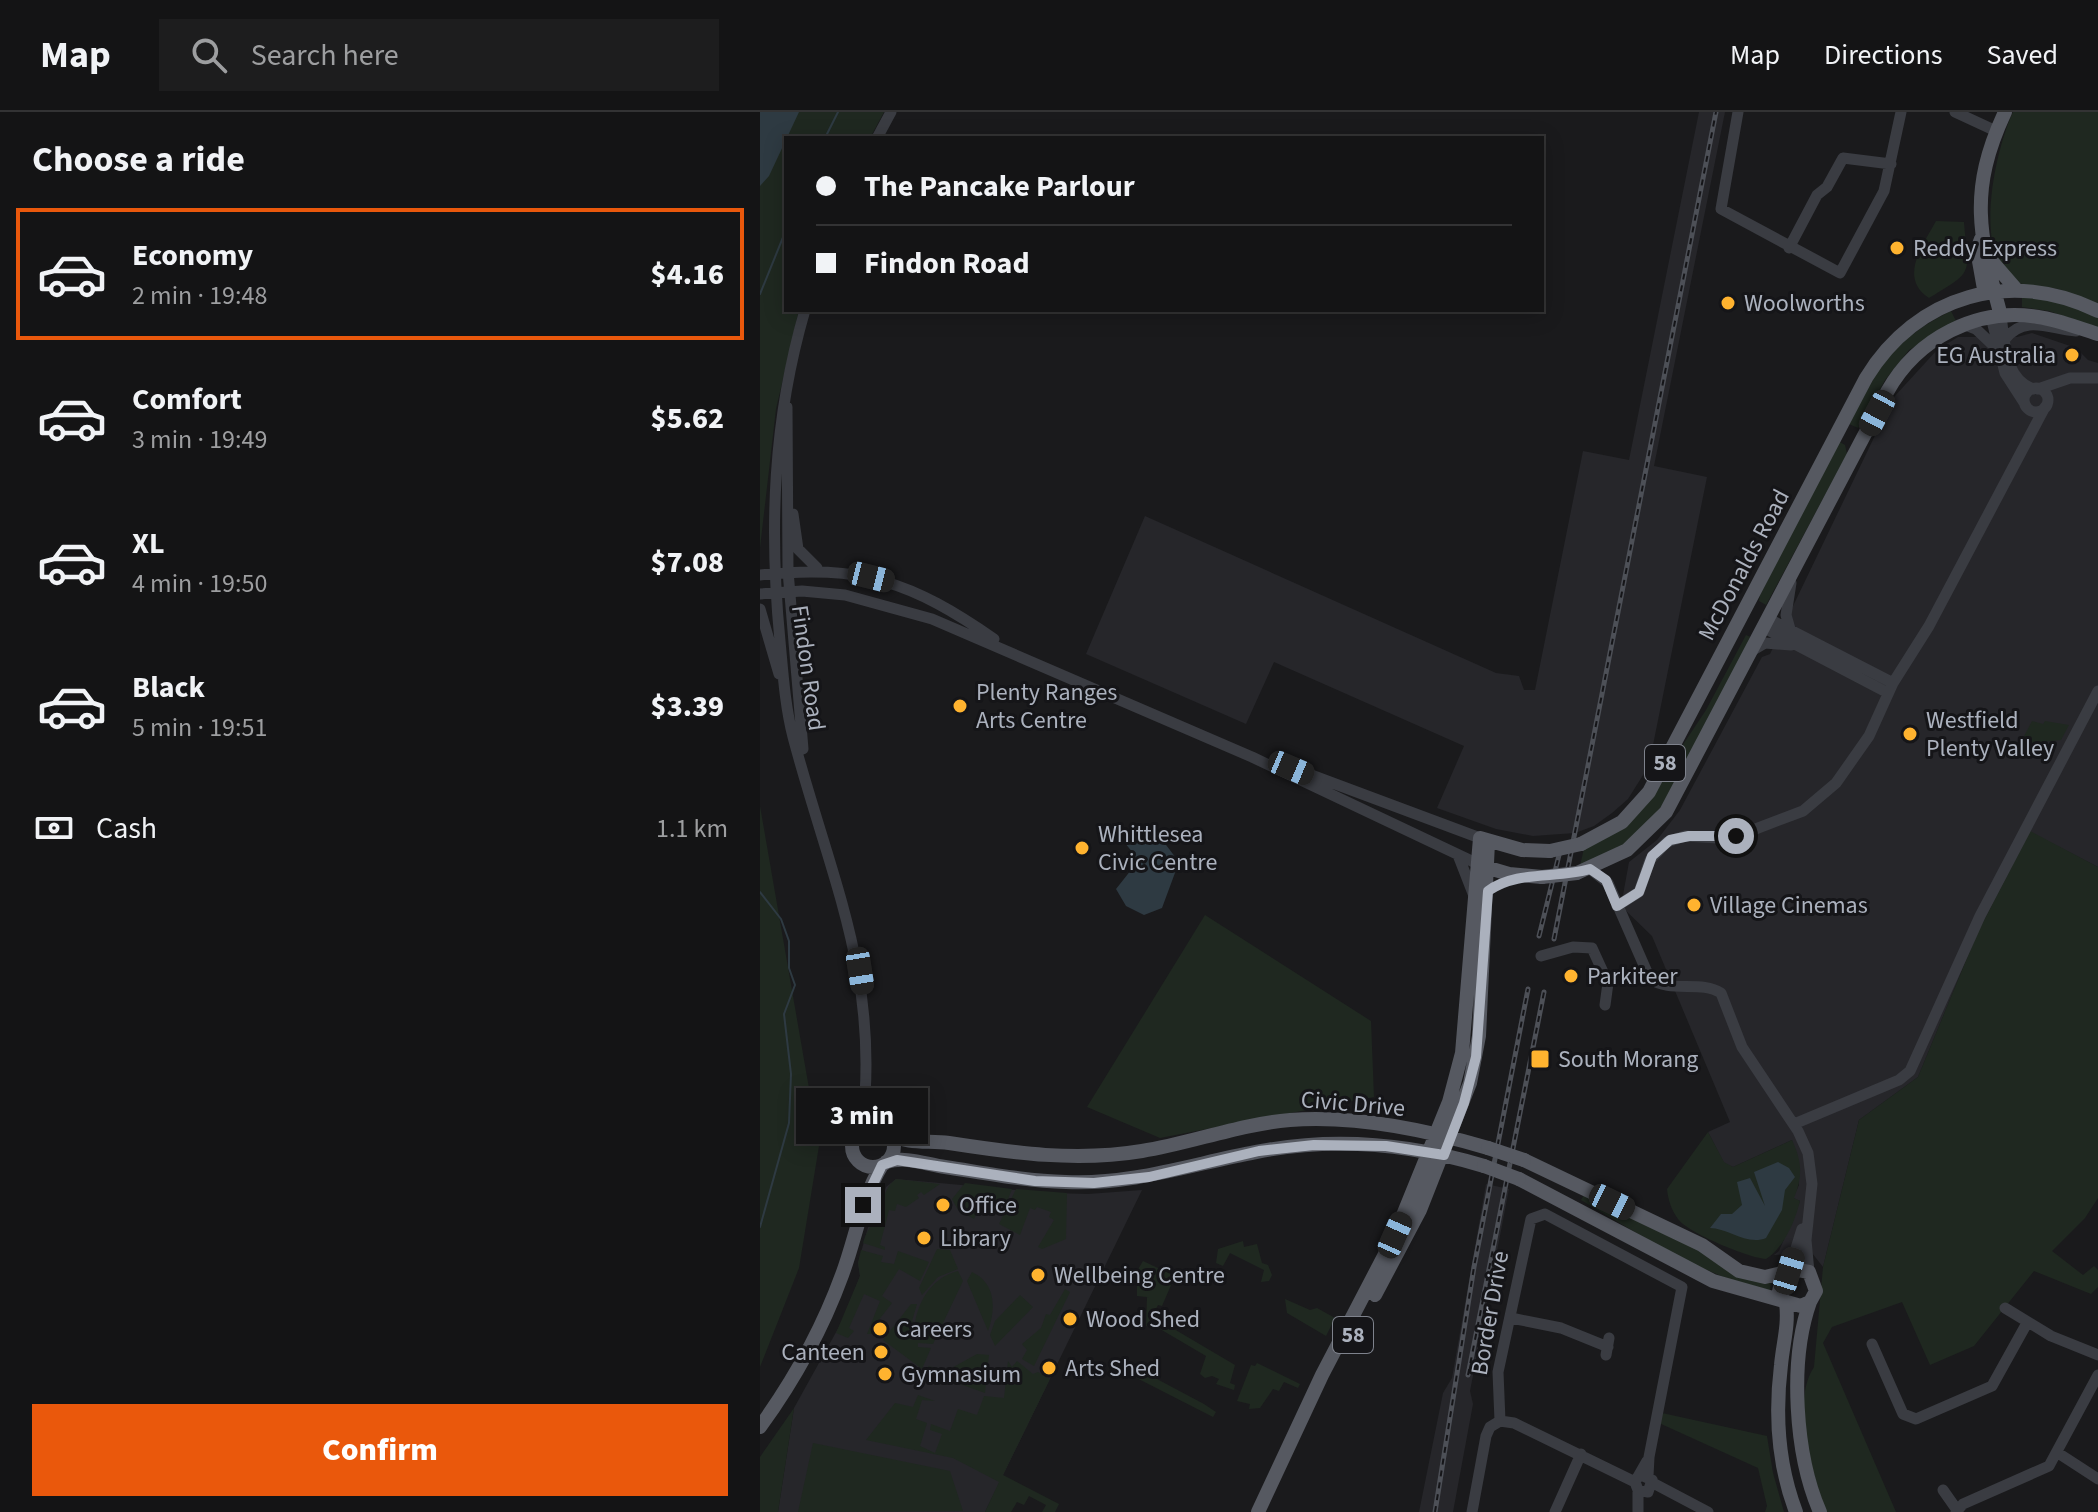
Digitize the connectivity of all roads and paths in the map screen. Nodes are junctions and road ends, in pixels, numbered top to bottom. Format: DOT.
graph roads {
  1 [pos="891,112"];
  2 [pos="1738,112"];
  3 [pos="1901,112"];
  4 [pos="1955,112"];
  5 [pos="2005,112"];
  6 [pos="1996,131"];
  7 [pos="878,136"];
  8 [pos="1891,164"];
  9 [pos="1789,248"];
  10 [pos="1984,261"];
  11 [pos="2016,289"];
  12 [pos="1989,291"];
  13 [pos="1944,305"];
  14 [pos="2098,311"];
  15 [pos="804,312"];
  16 [pos="1996,316"];
  17 [pos="1963,324"];
  18 [pos="2095,333"];
  19 [pos="2001,343"];
  20 [pos="788,373"];
  21 [pos="2084,377"];
  22 [pos="2098,378"];
  23 [pos="2036,389"];
  24 [pos="2026,406"];
  25 [pos="2045,407"];
  26 [pos="1838,433"];
  27 [pos="2025,443"];
  28 [pos="1860,445"];
  29 [pos="787,478"];
  30 [pos="819,570"];
  31 [pos="788,571"];
  32 [pos="1794,571"];
  33 [pos="775,573"];
  34 [pos="760,575"];
  35 [pos="789,591"];
  36 [pos="776,592"];
  37 [pos="760,594"];
  38 [pos="760,609"];
  39 [pos="1740,619"];
  40 [pos="1767,624"];
  41 [pos="1790,629"];
  42 [pos="1800,646"];
  43 [pos="1753,650"];
  44 [pos="1022,657"];
  45 [pos="1890,688"];
  46 [pos="2098,691"];
  47 [pos="785,694"];
  48 [pos="1252,757"];
  49 [pos="806,777"];
  50 [pos="1484,840"];
  51 [pos="1457,855"];
  52 [pos="1614,858"];
  53 [pos="1483,866"];
  54 [pos="1584,871"];
  55 [pos="1524,876"];
  56 [pos="1608,883"];
  57 [pos="1480,896"];
  58 [pos="1617,906"];
  59 [pos="1541,956"];
  60 [pos="1605,1005"];
  61 [pos="866,1094"];
  62 [pos="1794,1124"];
  63 [pos="862,1128"];
  64 [pos="887,1132"];
  65 [pos="1444,1136"];
  66 [pos="1436,1154"];
  67 [pos="858,1161"];
  68 [pos="884,1164"];
  69 [pos="863,1205"];
  70 [pos="1808,1214"];
  71 [pos="1787,1272"];
  72 [pos="1809,1272"];
  73 [pos="1785,1302"];
  74 [pos="1810,1302"];
  75 [pos="2005,1308"];
  76 [pos="1511,1318"];
  77 [pos="2027,1323"];
  78 [pos="1872,1344"];
  79 [pos="1608,1347"];
  80 [pos="2098,1355"];
  81 [pos="2098,1375"];
  82 [pos="1500,1421"];
  83 [pos="760,1427"];
  84 [pos="2058,1453"];
  85 [pos="1581,1454"];
  86 [pos="2098,1479"];
  87 [pos="1644,1483"];
  88 [pos="1943,1490"];
  89 [pos="1638,1511"];
  90 [pos="1957,1511"];
  91 [pos="1255,1512"];
  92 [pos="1472,1512"];
  93 [pos="1555,1512"];
  94 [pos="1708,1512"];
  95 [pos="1796,1512"];
  96 [pos="1820,1512"];
  1 -- 7 [label="street"];
  2 -- 9 [label="street"];
  3 -- 8 [label="street"];
  4 -- 6 [label="street"];
  5 -- 6 [label="main road"];
  6 -- 10 [label="main road"];
  8 -- 9 [label="street"];
  8 -- 9 [label="street"];
  10 -- 11 [label="main road"];
  10 -- 12 [label="main road"];
  10 -- 13 [label="main road, 58"];
  11 -- 12 [label="main road, McDonalds Road"];
  11 -- 14 [label="main road, McDonalds Road"];
  12 -- 13 [label="main road, McDonalds Road / 58"];
  12 -- 16 [label="main road"];
  13 -- 26 [label="main road, McDonalds Road / 58"];
  15 -- 20 [label="street, Findon Road"];
  16 -- 17 [label="main road, McDonalds Road / 58"];
  16 -- 18 [label="main road, McDonalds Road"];
  16 -- 19 [label="street"];
  17 -- 19 [label="street"];
  17 -- 28 [label="main road, McDonalds Road / 58"];
  18 -- 19 [label="street"];
  19 -- 23 [label="street"];
  19 -- 24 [label="street"];
  20 -- 29 [label="street, Findon Road"];
  20 -- 33 [label="street, Findon Road"];
  21 -- 22 [label="street"];
  21 -- 23 [label="street"];
  21 -- 25 [label="street"];
  23 -- 24 [label="street"];
  23 -- 25 [label="street"];
  24 -- 25 [label="street"];
  24 -- 27 [label="street"];
  25 -- 27 [label="street"];
  26 -- 28 [label="main road"];
  26 -- 39 [label="main road, McDonalds Road / 58"];
  27 -- 45 [label="street"];
  28 -- 32 [label="main road, McDonalds Road / 58"];
  29 -- 30 [label="street"];
  29 -- 31 [label="street, Findon Road"];
  30 -- 31 [label="street"];
  30 -- 44 [label="street"];
  31 -- 33 [label="street"];
  31 -- 35 [label="street, Findon Road"];
  32 -- 40 [label="main road, McDonalds Road / 58"];
  32 -- 41 [label="street"];
  33 -- 34 [label="street"];
  33 -- 36 [label="street, Findon Road"];
  35 -- 36 [label="street"];
  35 -- 44 [label="street"];
  35 -- 49 [label="street, Findon Road"];
  36 -- 37 [label="street"];
  36 -- 47 [label="street, Findon Road"];
  38 -- 47 [label="street"];
  39 -- 40 [label="main road"];
  39 -- 50 [label="main road, McDonalds Road / 58, bridge"];
  40 -- 41 [label="street"];
  40 -- 42 [label="street"];
  40 -- 43 [label="main road, McDonalds Road / 58"];
  41 -- 45 [label="street"];
  42 -- 43 [label="street"];
  42 -- 45 [label="street"];
  43 -- 52 [label="main road, McDonalds Road / 58"];
  44 -- 48 [label="street"];
  45 -- 58 [label="street"];
  46 -- 62 [label="street"];
  47 -- 49 [label="street, Findon Road"];
  48 -- 50 [label="street"];
  48 -- 51 [label="street"];
  49 -- 61 [label="street, Findon Road"];
  50 -- 53 [label="main road, 58"];
  51 -- 53 [label="street"];
  51 -- 57 [label="street"];
  52 -- 54 [label="main road, McDonalds Road / 58"];
  52 -- 56 [label="street"];
  53 -- 55 [label="main road, McDonalds Road / 58"];
  53 -- 57 [label="main road, 58"];
  54 -- 55 [label="main road, McDonalds Road / 58, bridge"];
  54 -- 56 [label="street"];
  55 -- 57 [label="main road, McDonalds Road / 58"];
  56 -- 58 [label="street"];
  57 -- 65 [label="main road, 58"];
  58 -- 62 [label="street"];
  59 -- 60 [label="street"];
  61 -- 63 [label="street, Findon Road"];
  61 -- 64 [label="street, Findon Road"];
  62 -- 70 [label="street"];
  63 -- 64 [label="main road"];
  63 -- 67 [label="main road"];
  64 -- 65 [label="main road, Civic Drive"];
  64 -- 68 [label="main road"];
  65 -- 66 [label="main road, 58"];
  65 -- 71 [label="main road, Civic Drive, bridge"];
  66 -- 68 [label="main road, Civic Drive"];
  66 -- 73 [label="main road, Civic Drive, bridge"];
  66 -- 91 [label="main road, 58"];
  67 -- 68 [label="main road"];
  67 -- 69 [label="main road"];
  68 -- 69 [label="main road"];
  69 -- 83 [label="main road"];
  70 -- 71 [label="street"];
  70 -- 72 [label="street"];
  71 -- 72 [label="main road"];
  71 -- 73 [label="main road"];
  72 -- 74 [label="main road"];
  73 -- 74 [label="main road"];
  73 -- 95 [label="main road"];
  74 -- 96 [label="main road"];
  75 -- 77 [label="street"];
  76 -- 79 [label="street"];
  76 -- 82 [label="street, Border Drive"];
  76 -- 87 [label="street, Border Drive"];
  77 -- 78 [label="street"];
  77 -- 80 [label="street"];
  81 -- 84 [label="street"];
  82 -- 85 [label="street"];
  82 -- 92 [label="street, Border Drive"];
  84 -- 86 [label="street"];
  84 -- 90 [label="street"];
  85 -- 87 [label="street"];
  85 -- 93 [label="street"];
  87 -- 89 [label="street"];
  87 -- 94 [label="street"];
  88 -- 90 [label="street"];
}
